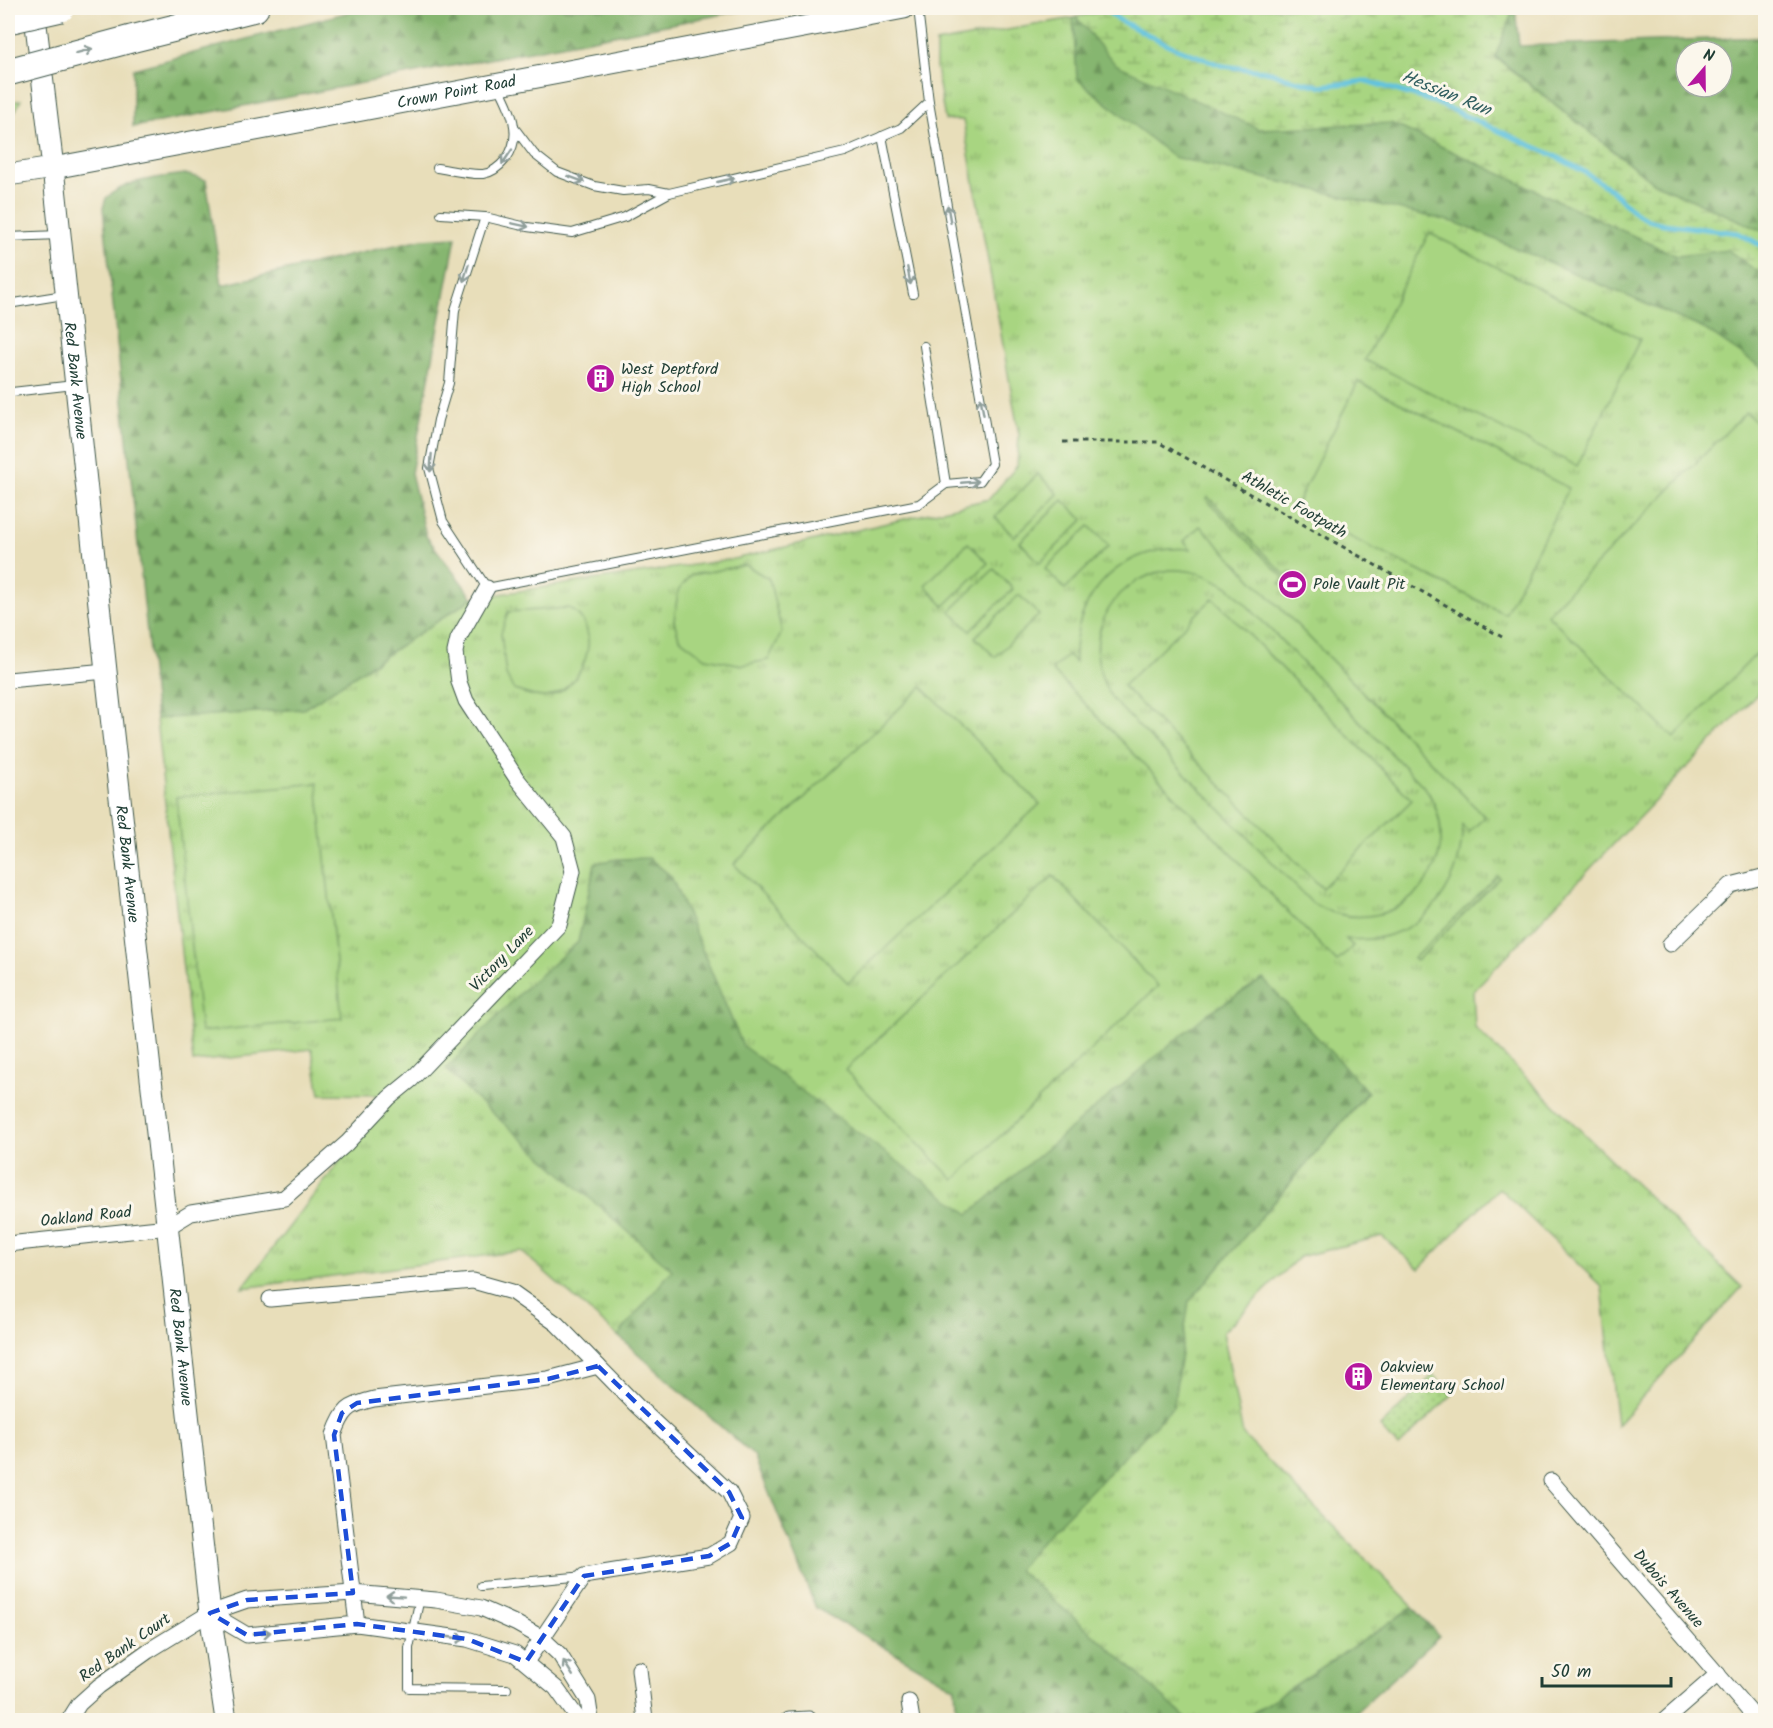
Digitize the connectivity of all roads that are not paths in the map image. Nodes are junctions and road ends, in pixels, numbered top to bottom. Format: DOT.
graph roads {
  1 [pos="34,8"];
  2 [pos="61,8"];
  3 [pos="255,8"];
  4 [pos="904,8"];
  5 [pos="918,8"];
  6 [pos="8,20"];
  7 [pos="8,72"];
  8 [pos="497,84"];
  9 [pos="929,102"];
  10 [pos="516,130"];
  11 [pos="882,136"];
  12 [pos="53,168"];
  13 [pos="437,168"];
  14 [pos="8,175"];
  15 [pos="669,193"];
  16 [pos="441,214"];
  17 [pos="485,217"];
  18 [pos="59,235"];
  19 [pos="8,237"];
  20 [pos="913,294"];
  21 [pos="65,295"];
  22 [pos="8,304"];
  23 [pos="924,346"];
  24 [pos="75,385"];
  25 [pos="12,392"];
  26 [pos="946,484"];
  27 [pos="487,588"];
  28 [pos="106,670"];
  29 [pos="8,680"];
  30 [pos="1766,876"];
  31 [pos="1670,944"];
  32 [pos="168,1227"];
  33 [pos="8,1244"];
  34 [pos="270,1299"];
  35 [pos="598,1366"];
  36 [pos="1551,1481"];
  37 [pos="584,1576"];
  38 [pos="481,1586"];
  39 [pos="353,1593"];
  40 [pos="420,1598"];
  41 [pos="210,1613"];
  42 [pos="357,1624"];
  43 [pos="413,1632"];
  44 [pos="542,1638"];
  45 [pos="526,1662"];
  46 [pos="639,1669"];
  47 [pos="1718,1674"];
  48 [pos="507,1689"];
  49 [pos="909,1702"];
  50 [pos="69,1720"];
  51 [pos="226,1720"];
  52 [pos="579,1720"];
  53 [pos="591,1720"];
  54 [pos="645,1720"];
  55 [pos="789,1720"];
  56 [pos="809,1720"];
  57 [pos="912,1720"];
  58 [pos="1665,1720"];
  59 [pos="1757,1720"];
  1 -- 12 [label="street, Red Bank Avenue"];
  2 -- 6 [label="highway, bridge"];
  7 -- 3 [label="highway, one-way, bridge"];
  4 -- 8 [label="street, Crown Point Road"];
  5 -- 9 [label="lane"];
  8 -- 10 [label="lane"];
  8 -- 12 [label="street, Crown Point Road"];
  9 -- 11 [label="lane"];
  26 -- 9 [label="lane, one-way"];
  10 -- 13 [label="lane, one-way"];
  10 -- 15 [label="lane, one-way"];
  15 -- 11 [label="lane, one-way"];
  11 -- 20 [label="lane, one-way"];
  12 -- 14 [label="street, Crown Point Road"];
  12 -- 18 [label="street, Red Bank Avenue"];
  17 -- 15 [label="lane, one-way"];
  16 -- 17 [label="lane"];
  17 -- 27 [label="lane, one-way"];
  18 -- 19 [label="lane"];
  18 -- 21 [label="street, Red Bank Avenue"];
  21 -- 22 [label="lane"];
  21 -- 24 [label="street, Red Bank Avenue"];
  23 -- 26 [label="lane"];
  24 -- 25 [label="lane"];
  24 -- 28 [label="street, Red Bank Avenue"];
  26 -- 27 [label="lane"];
  27 -- 32 [label="street, Victory Lane"];
  28 -- 29 [label="street"];
  28 -- 32 [label="street, Red Bank Avenue"];
  30 -- 31 [label="street"];
  32 -- 33 [label="street, Oakland Road"];
  32 -- 41 [label="street, Red Bank Avenue"];
  34 -- 35 [label="street"];
  35 -- 37 [label="street"];
  35 -- 39 [label="street"];
  36 -- 47 [label="street, Dubois Avenue"];
  37 -- 38 [label="lane"];
  37 -- 44 [label="street"];
  40 -- 39 [label="street, Red Bank Court, one-way"];
  39 -- 41 [label="street, Red Bank Court"];
  39 -- 42 [label="street"];
  40 -- 43 [label="lane"];
  40 -- 44 [label="street, Red Bank Court"];
  41 -- 42 [label="street, one-way"];
  41 -- 50 [label="street, Red Bank Court"];
  41 -- 51 [label="street, Red Bank Avenue"];
  42 -- 43 [label="street"];
  43 -- 45 [label="street, one-way"];
  43 -- 48 [label="lane"];
  44 -- 45 [label="street"];
  53 -- 44 [label="street, Red Bank Court, one-way"];
  45 -- 52 [label="street"];
  46 -- 54 [label="street"];
  47 -- 58 [label="street"];
  47 -- 59 [label="street, Dubois Avenue"];
  49 -- 57 [label="street"];
  55 -- 56 [label="street"];
}
